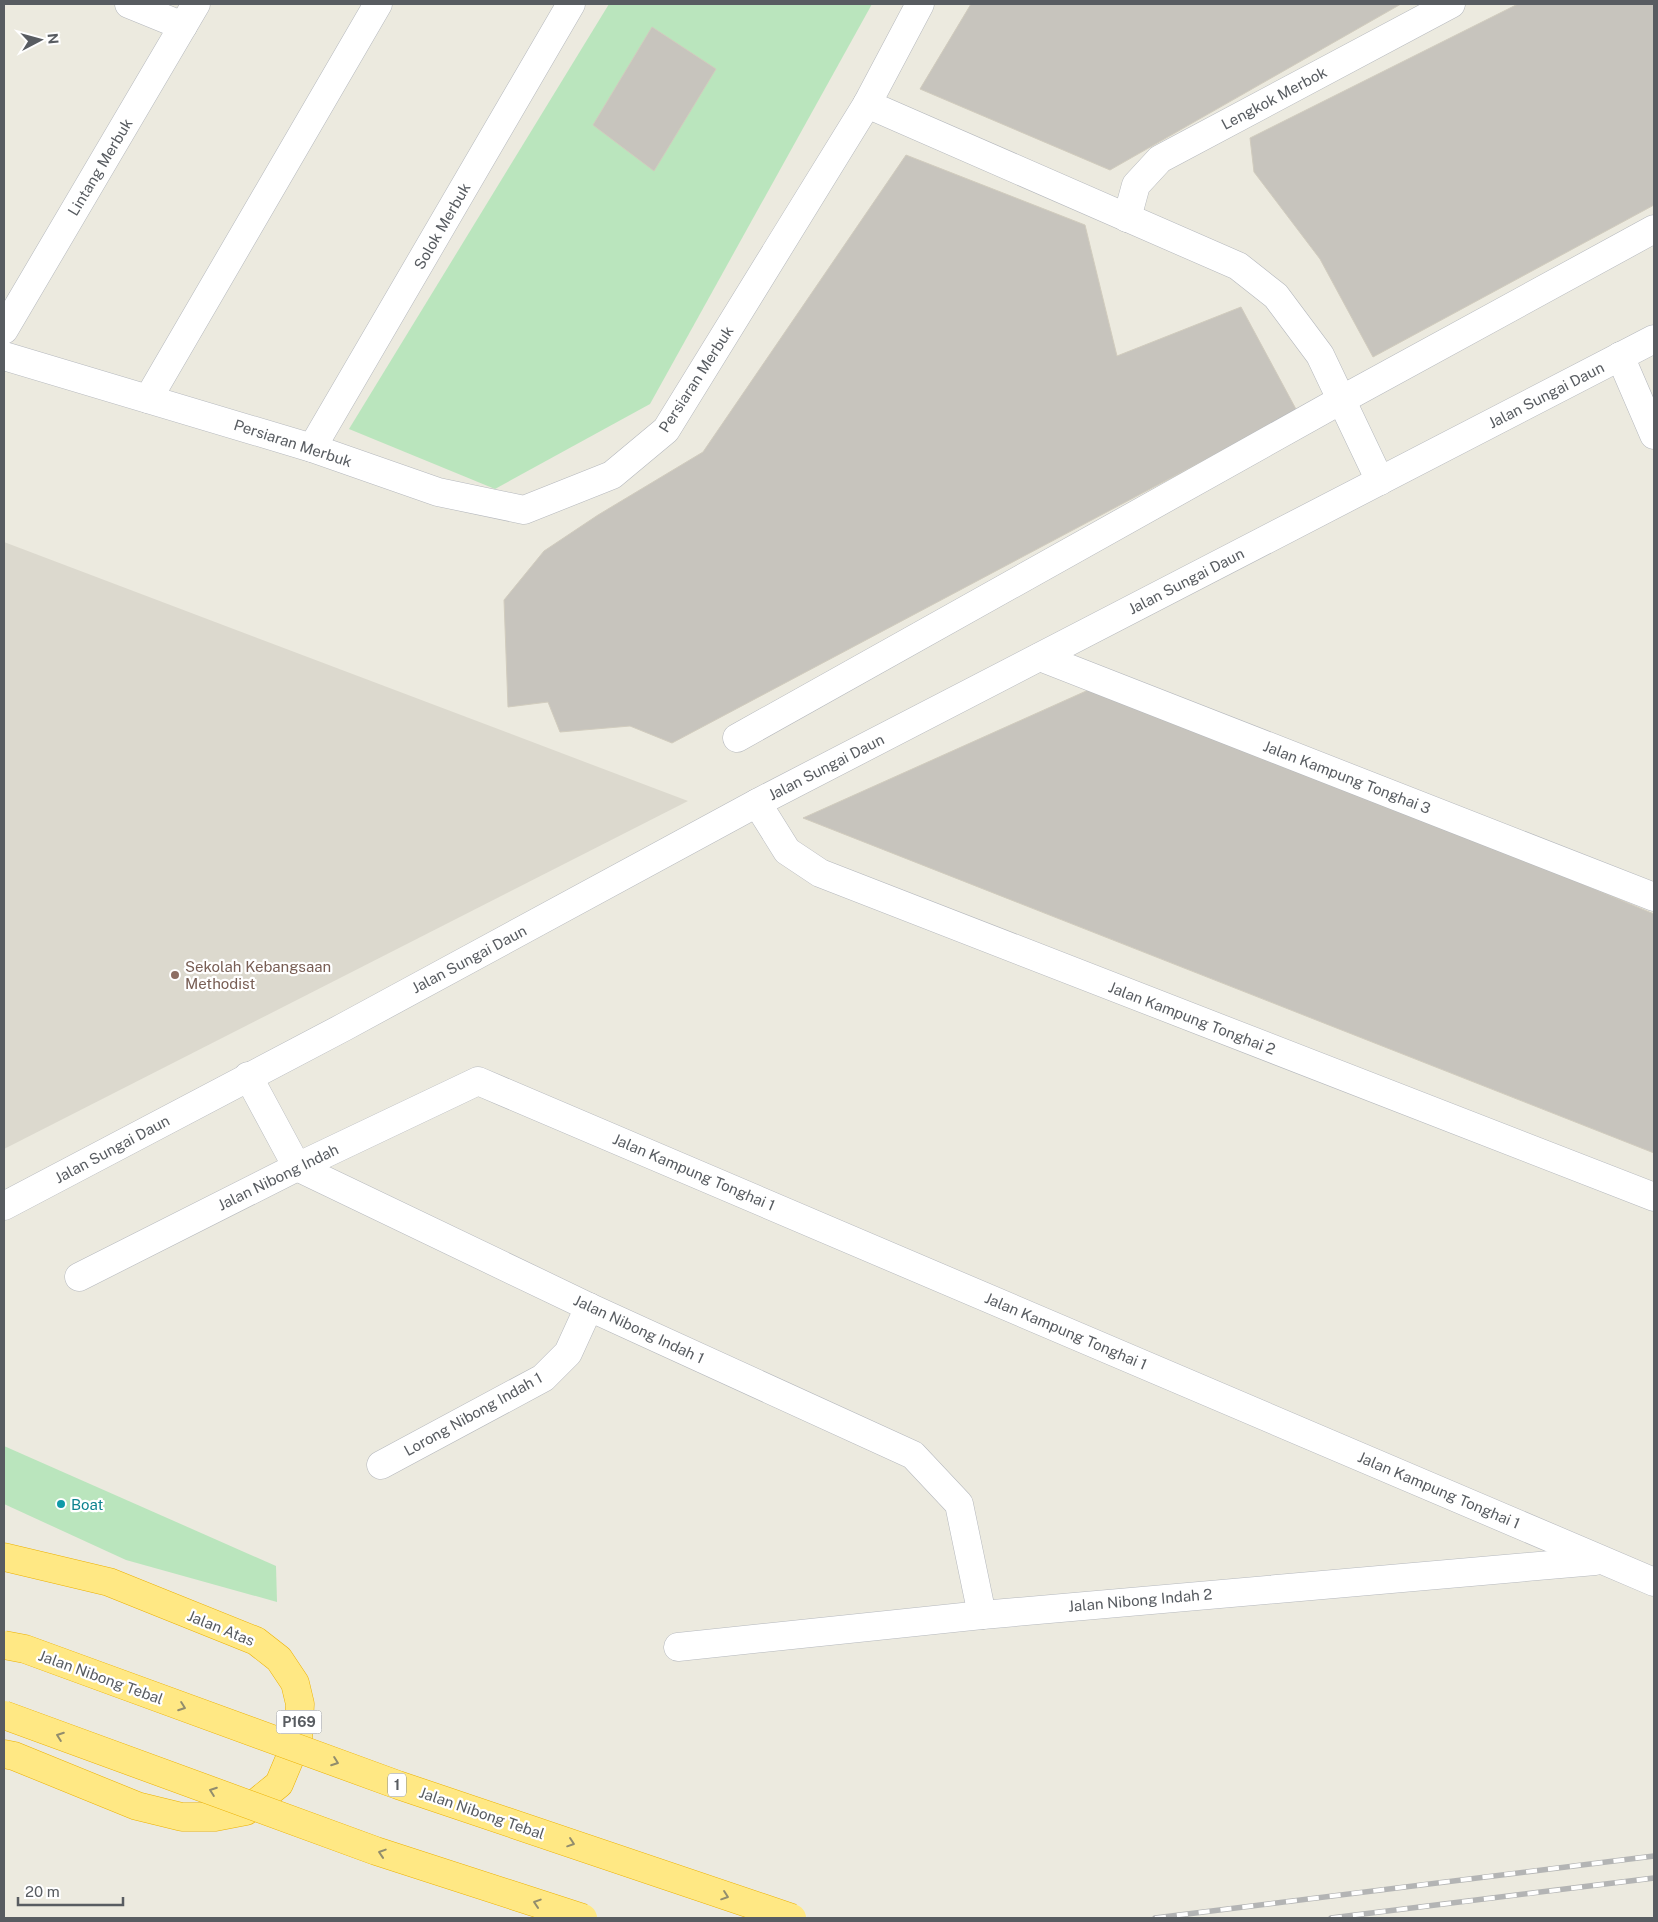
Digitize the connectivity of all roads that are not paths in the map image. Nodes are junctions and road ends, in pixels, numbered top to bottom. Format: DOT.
graph roads {
  1 [pos="129,4"];
  2 [pos="378,4"];
  3 [pos="572,4"];
  4 [pos="920,4"];
  5 [pos="1451,4"];
  6 [pos="190,15"];
  7 [pos="867,104"];
  8 [pos="1127,218"];
  9 [pos="1654,229"];
  10 [pos="4,330"];
  11 [pos="1654,339"];
  12 [pos="4,356"];
  13 [pos="1620,356"];
  14 [pos="148,399"];
  15 [pos="1341,400"];
  16 [pos="1654,435"];
  17 [pos="312,448"];
  18 [pos="1380,480"];
  19 [pos="1040,657"];
  20 [pos="737,738"];
  21 [pos="757,803"];
  22 [pos="1654,897"];
  23 [pos="248,1076"];
  24 [pos="478,1080"];
  25 [pos="296,1168"];
  26 [pos="1654,1197"];
  27 [pos="4,1206"];
  28 [pos="79,1277"];
  29 [pos="589,1307"];
  30 [pos="381,1465"];
  31 [pos="4,1557"];
  32 [pos="1603,1560"];
  33 [pos="1654,1582"];
  34 [pos="982,1615"];
  35 [pos="4,1645"];
  36 [pos="678,1647"];
  37 [pos="4,1715"];
  38 [pos="4,1754"];
  39 [pos="583,1918"];
  40 [pos="792,1918"];
  1 -- 6 [label="street"];
  2 -- 14 [label="street"];
  3 -- 17 [label="street, Solok Merbuk"];
  4 -- 7 [label="street, Persiaran Merbuk"];
  5 -- 8 [label="street, Lengkok Merbok"];
  6 -- 10 [label="street, Lintang Merbuk"];
  7 -- 8 [label="street"];
  7 -- 17 [label="street, Persiaran Merbuk"];
  8 -- 15 [label="street"];
  9 -- 15 [label="street"];
  11 -- 13 [label="street, Jalan Sungai Daun"];
  12 -- 14 [label="street, Persiaran Merbuk"];
  13 -- 16 [label="street"];
  13 -- 18 [label="street, Jalan Sungai Daun"];
  14 -- 17 [label="street, Persiaran Merbuk"];
  15 -- 18 [label="street"];
  15 -- 20 [label="street"];
  18 -- 19 [label="street, Jalan Sungai Daun"];
  19 -- 21 [label="street, Jalan Sungai Daun"];
  19 -- 22 [label="street, Jalan Kampung Tonghai 3"];
  21 -- 23 [label="street, Jalan Sungai Daun"];
  21 -- 26 [label="street, Jalan Kampung Tonghai 2"];
  23 -- 25 [label="street"];
  23 -- 27 [label="street, Jalan Sungai Daun"];
  24 -- 25 [label="street, Jalan Nibong Indah"];
  24 -- 32 [label="street, Jalan Kampung Tonghai 1"];
  25 -- 28 [label="street, Jalan Nibong Indah"];
  25 -- 29 [label="street, Jalan Nibong Indah 1"];
  29 -- 30 [label="street, Lorong Nibong Indah 1"];
  29 -- 34 [label="street, Jalan Nibong Indah 1"];
  31 -- 38 [label="highway, Jalan Atas / P169"];
  32 -- 33 [label="street, Jalan Kampung Tonghai 1"];
  32 -- 34 [label="street, Jalan Nibong Indah 2"];
  34 -- 36 [label="street, Jalan Nibong Indah 2"];
  35 -- 40 [label="highway, Jalan Nibong Tebal / 1, one-way, bridge"];
  39 -- 37 [label="highway, one-way, bridge"];
}
